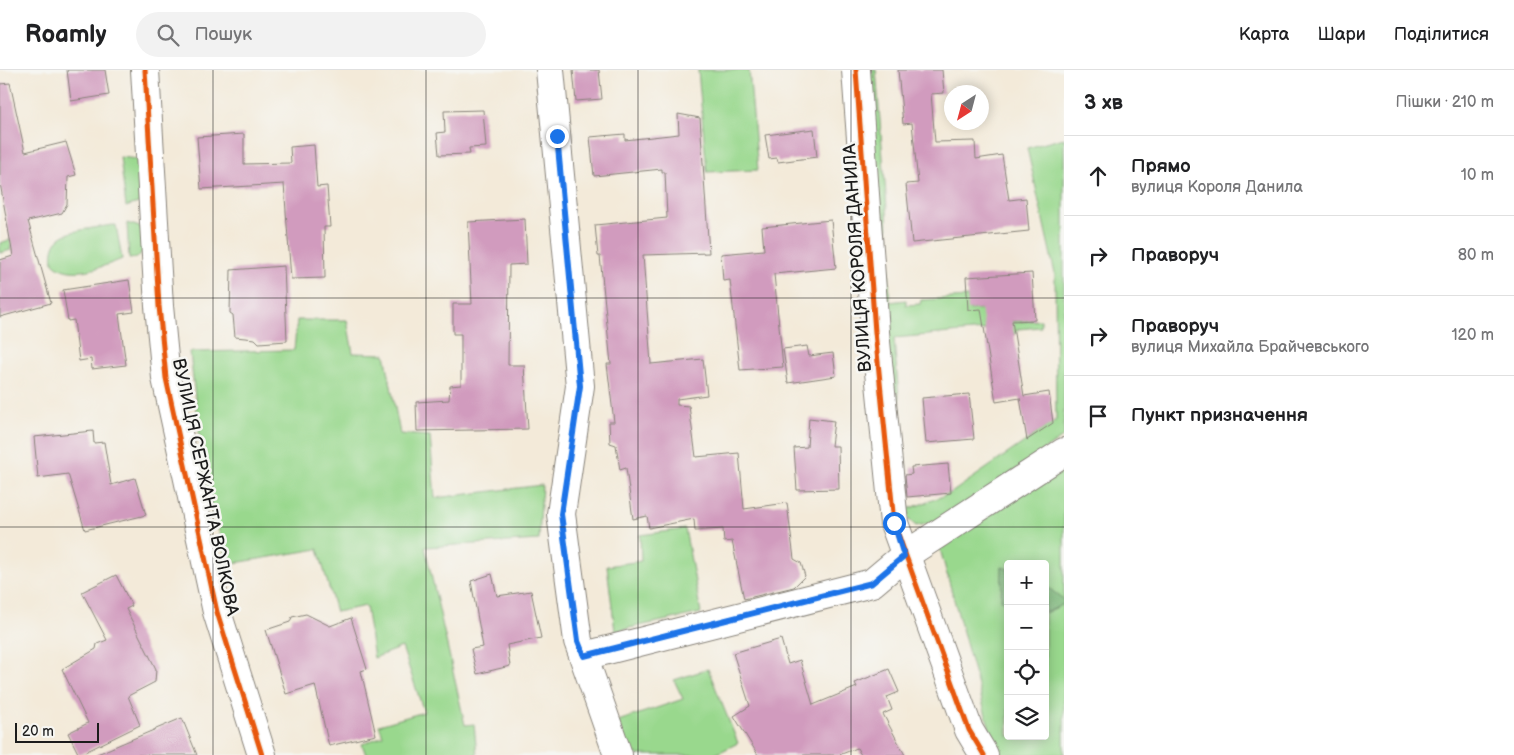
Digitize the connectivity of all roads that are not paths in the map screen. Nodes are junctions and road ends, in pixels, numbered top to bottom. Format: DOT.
graph roads {
  1 [pos="145,70"];
  2 [pos="550,70"];
  3 [pos="856,70"];
  4 [pos="1064,452"];
  5 [pos="904,556"];
  6 [pos="584,656"];
  7 [pos="262,755"];
  8 [pos="618,755"];
  9 [pos="984,755"];
  1 -- 7 [label="street, ВУЛИЦЯ СЕРЖАНТА ВОЛКОВА"];
  2 -- 6 [label="street"];
  3 -- 5 [label="street, ВУЛИЦЯ КОРОЛЯ ДАНИЛА"];
  4 -- 5 [label="street"];
  5 -- 6 [label="street"];
  5 -- 9 [label="street, ВУЛИЦЯ КОРОЛЯ ДАНИЛА"];
  6 -- 8 [label="street"];
}
